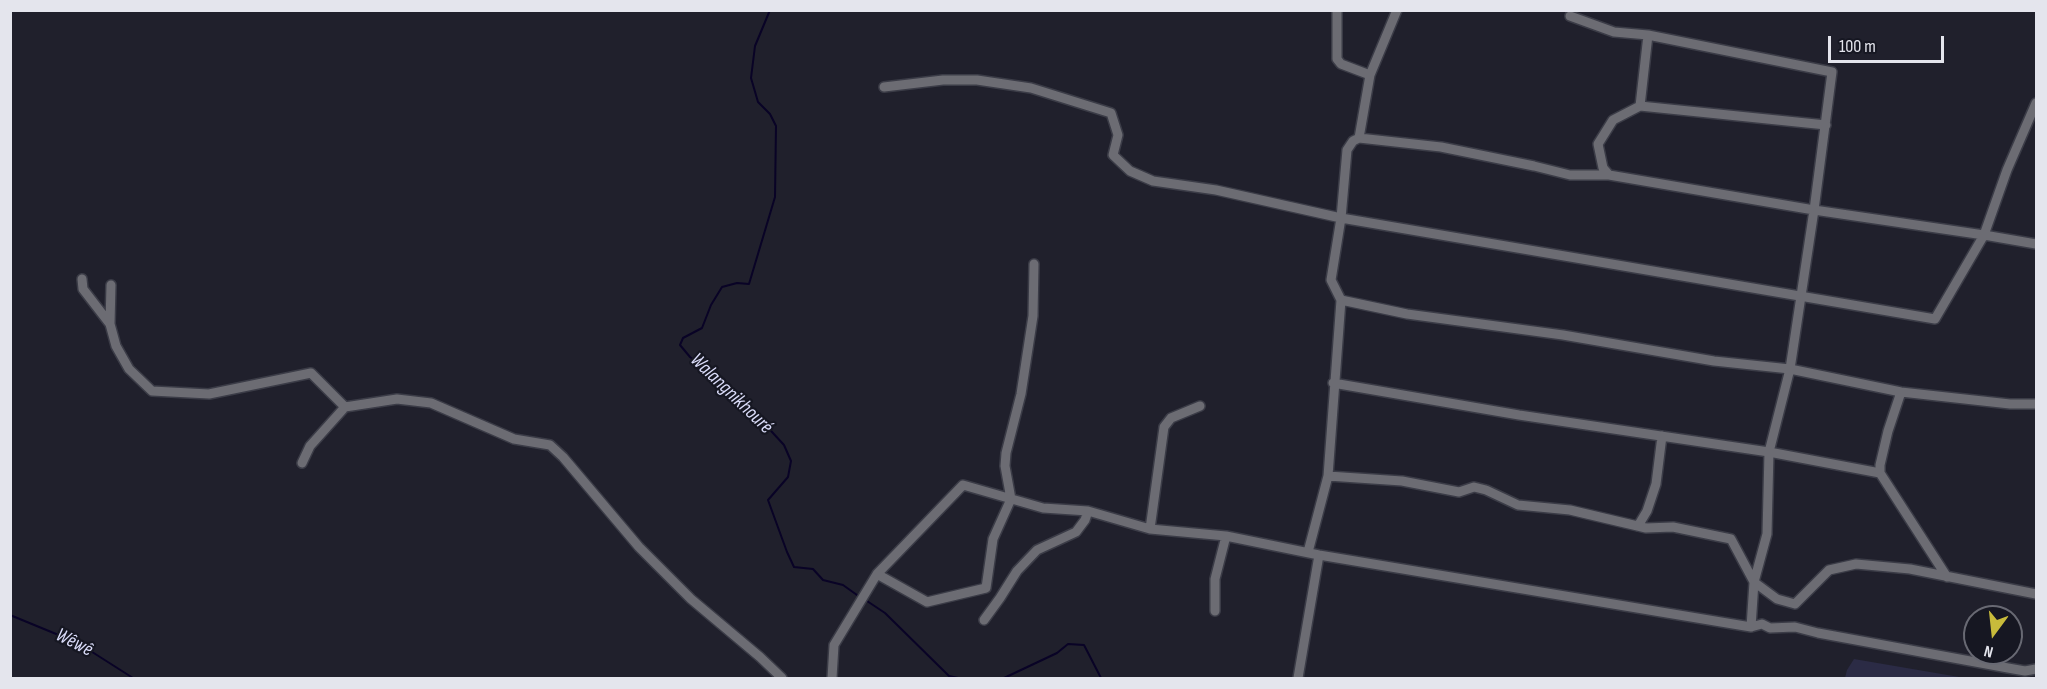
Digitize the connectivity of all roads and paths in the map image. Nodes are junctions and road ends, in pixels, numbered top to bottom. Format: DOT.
graph roads {
  1 [pos="1337,10"];
  2 [pos="1397,10"];
  3 [pos="1570,16"];
  4 [pos="1648,35"];
  5 [pos="1370,75"];
  6 [pos="884,87"];
  7 [pos="2037,104"];
  8 [pos="1640,106"];
  9 [pos="1826,124"];
  10 [pos="1359,138"];
  11 [pos="1609,175"];
  12 [pos="1814,210"];
  13 [pos="1341,218"];
  14 [pos="1984,235"];
  15 [pos="2037,244"];
  16 [pos="1034,264"];
  17 [pos="82,279"];
  18 [pos="111,285"];
  19 [pos="1802,297"];
  20 [pos="1341,300"];
  21 [pos="110,324"];
  22 [pos="1790,369"];
  23 [pos="1333,383"];
  24 [pos="1901,392"];
  25 [pos="2037,404"];
  26 [pos="1200,406"];
  27 [pos="345,407"];
  28 [pos="1662,436"];
  29 [pos="1769,452"];
  30 [pos="302,463"];
  31 [pos="1880,473"];
  32 [pos="1328,476"];
  33 [pos="1011,499"];
  34 [pos="1088,511"];
  35 [pos="1638,526"];
  36 [pos="1150,529"];
  37 [pos="1226,536"];
  38 [pos="1308,552"];
  39 [pos="1319,555"];
  40 [pos="877,574"];
  41 [pos="1947,577"];
  42 [pos="1754,582"];
  43 [pos="2037,594"];
  44 [pos="1215,611"];
  45 [pos="984,620"];
  46 [pos="1751,627"];
  47 [pos="2037,669"];
  48 [pos="783,678"];
  49 [pos="832,678"];
  50 [pos="1298,678"];
  1 -- 5 [label="street"];
  2 -- 5 [label="street"];
  3 -- 4 [label="street"];
  4 -- 8 [label="street"];
  4 -- 9 [label="street"];
  5 -- 10 [label="street"];
  6 -- 13 [label="street"];
  7 -- 14 [label="street"];
  8 -- 9 [label="street"];
  8 -- 11 [label="street"];
  9 -- 12 [label="street"];
  10 -- 11 [label="street"];
  10 -- 13 [label="street"];
  11 -- 12 [label="street"];
  12 -- 14 [label="street"];
  12 -- 19 [label="street"];
  13 -- 19 [label="street"];
  13 -- 20 [label="street"];
  14 -- 15 [label="street"];
  14 -- 19 [label="street"];
  16 -- 33 [label="street"];
  17 -- 21 [label="street"];
  18 -- 21 [label="street"];
  19 -- 22 [label="street"];
  20 -- 22 [label="street"];
  20 -- 23 [label="street"];
  21 -- 27 [label="street"];
  22 -- 24 [label="street"];
  22 -- 29 [label="street"];
  23 -- 28 [label="street"];
  23 -- 32 [label="street"];
  24 -- 25 [label="street"];
  24 -- 31 [label="street"];
  26 -- 36 [label="street"];
  27 -- 30 [label="street"];
  27 -- 48 [label="street"];
  28 -- 29 [label="street"];
  28 -- 35 [label="street"];
  29 -- 31 [label="street"];
  29 -- 42 [label="street"];
  31 -- 41 [label="street"];
  32 -- 35 [label="street"];
  32 -- 38 [label="street"];
  33 -- 34 [label="street"];
  33 -- 40 [label="street"];
  33 -- 40 [label="street"];
  34 -- 36 [label="street"];
  34 -- 45 [label="street"];
  35 -- 42 [label="street"];
  36 -- 37 [label="street"];
  37 -- 38 [label="street"];
  37 -- 44 [label="street"];
  38 -- 39 [label="street"];
  39 -- 46 [label="street"];
  39 -- 50 [label="street"];
  40 -- 49 [label="street"];
  41 -- 42 [label="street"];
  41 -- 43 [label="street"];
  42 -- 46 [label="street"];
  46 -- 47 [label="street"];
}
